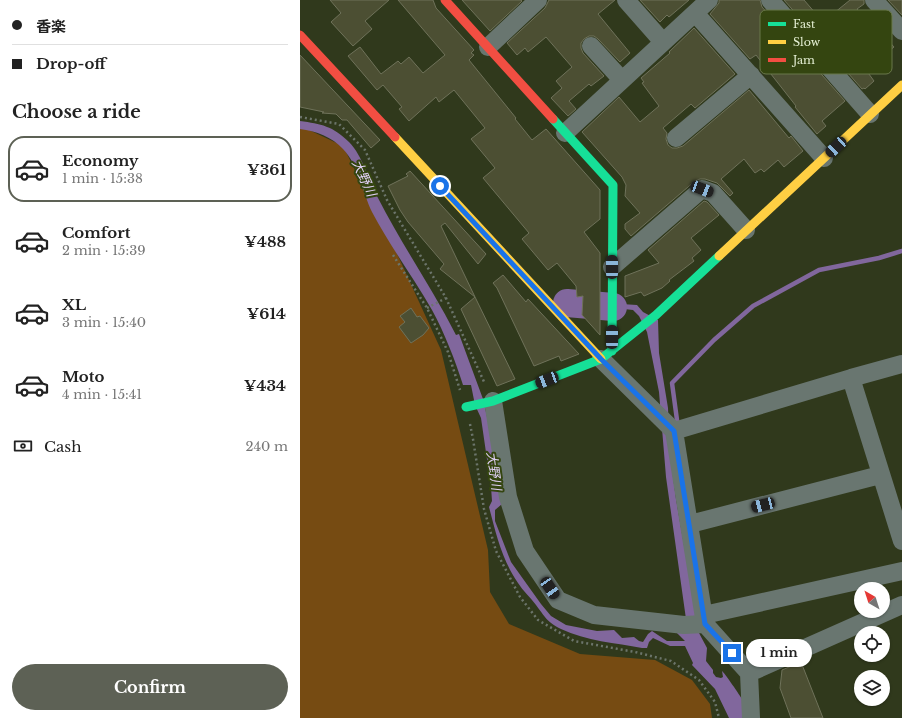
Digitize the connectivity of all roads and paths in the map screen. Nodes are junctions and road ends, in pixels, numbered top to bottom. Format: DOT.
graph roads {
  1 [pos="445,0"];
  2 [pos="538,0"];
  3 [pos="626,0"];
  4 [pos="710,0"];
  5 [pos="770,0"];
  6 [pos="874,0"];
  7 [pos="779,10"];
  8 [pos="883,10"];
  9 [pos="696,13"];
  10 [pos="892,21"];
  11 [pos="902,32"];
  12 [pos="300,36"];
  13 [pos="663,42"];
  14 [pos="591,46"];
  15 [pos="488,47"];
  16 [pos="835,74"];
  17 [pos="751,75"];
  18 [pos="622,80"];
  19 [pos="902,85"];
  20 [pos="866,109"];
  21 [pos="300,117"];
  22 [pos="565,133"];
  23 [pos="676,138"];
  24 [pos="820,153"];
  25 [pos="742,226"];
  26 [pos="612,267"];
  27 [pos="446,298"];
  28 [pos="427,308"];
  29 [pos="606,355"];
  30 [pos="902,364"];
  31 [pos="851,378"];
  32 [pos="492,401"];
  33 [pos="466,408"];
  34 [pos="674,431"];
  35 [pos="880,475"];
  36 [pos="690,524"];
  37 [pos="902,542"];
  38 [pos="902,571"];
  39 [pos="902,605"];
  40 [pos="698,622"];
  41 [pos="749,673"];
  42 [pos="751,718"];
  1 -- 15 [label="street"];
  2 -- 15 [label="street"];
  3 -- 13 [label="street"];
  4 -- 9 [label="street"];
  5 -- 7 [label="street"];
  6 -- 8 [label="street"];
  9 -- 13 [label="street"];
  9 -- 17 [label="street"];
  10 -- 11 [label="street"];
  12 -- 29 [label="street"];
  13 -- 18 [label="street"];
  14 -- 18 [label="street"];
  15 -- 22 [label="street"];
  16 -- 20 [label="street"];
  17 -- 23 [label="street"];
  17 -- 24 [label="street"];
  18 -- 22 [label="street"];
  19 -- 20 [label="street"];
  20 -- 24 [label="street"];
  21 -- 27 [label="path"];
  22 -- 26 [label="street"];
  24 -- 25 [label="street"];
  25 -- 26 [label="street"];
  25 -- 29 [label="street"];
  26 -- 29 [label="street"];
  27 -- 28 [label="path"];
  27 -- 32 [label="path"];
  29 -- 32 [label="street"];
  29 -- 34 [label="street"];
  30 -- 31 [label="street"];
  31 -- 34 [label="street"];
  31 -- 35 [label="street"];
  32 -- 33 [label="street"];
  32 -- 40 [label="street"];
  34 -- 36 [label="street"];
  35 -- 36 [label="street"];
  35 -- 37 [label="street"];
  36 -- 40 [label="street"];
  38 -- 40 [label="street"];
  39 -- 41 [label="street"];
  40 -- 41 [label="street"];
  41 -- 42 [label="street"];
}
